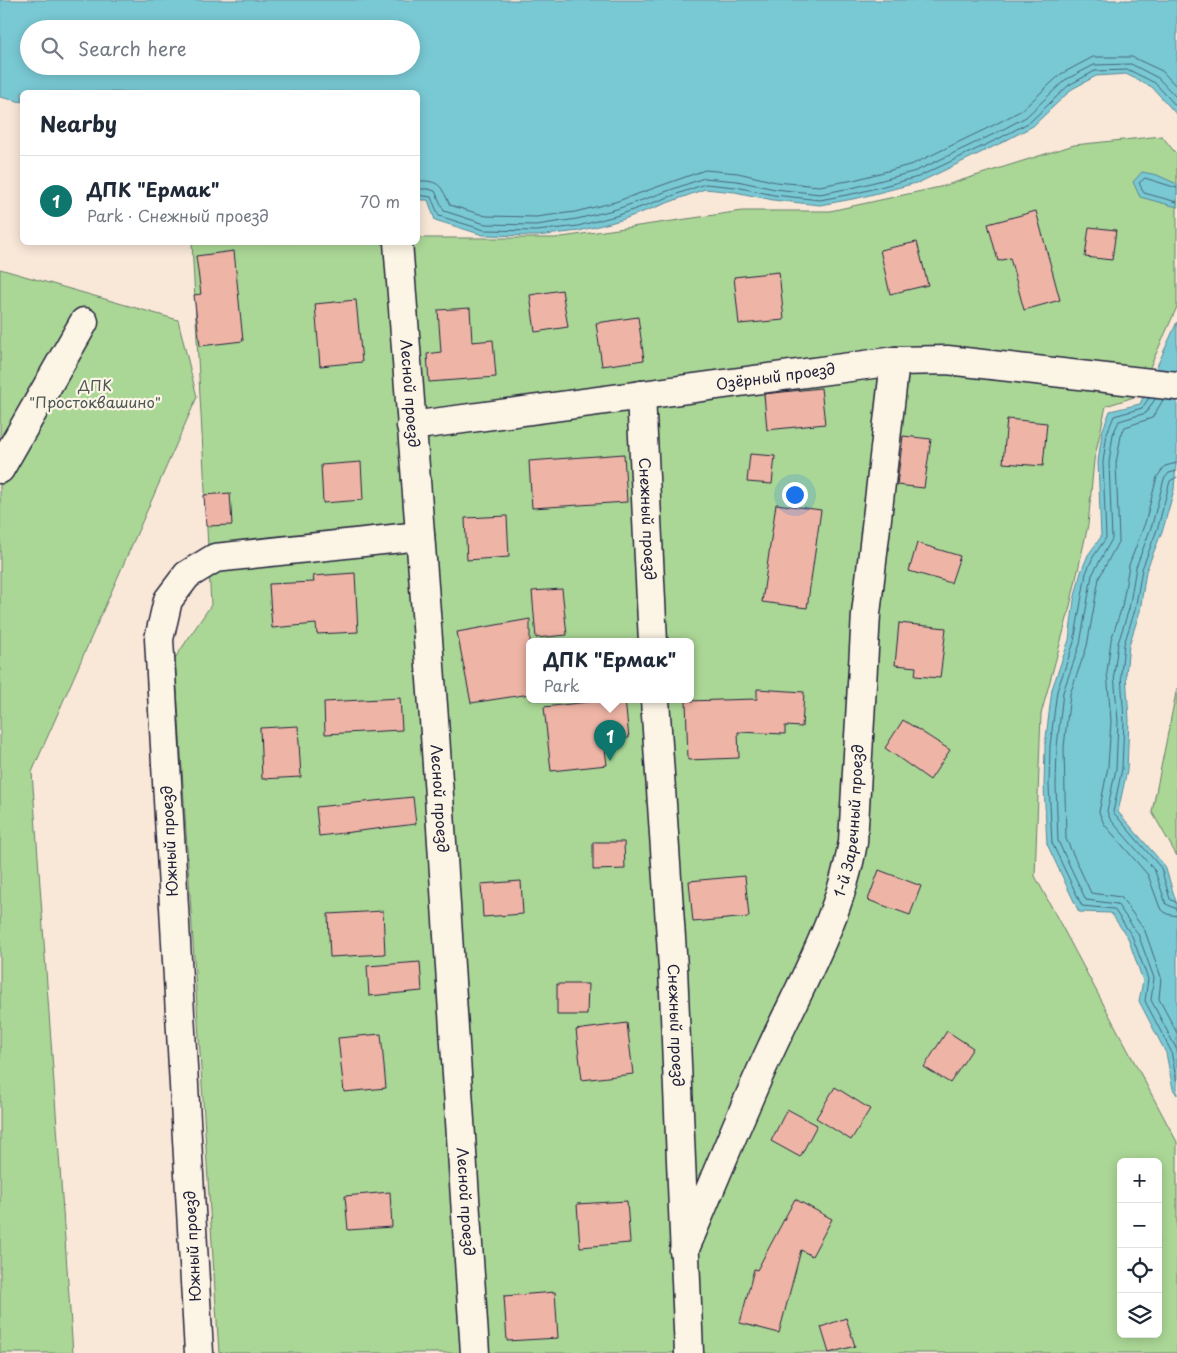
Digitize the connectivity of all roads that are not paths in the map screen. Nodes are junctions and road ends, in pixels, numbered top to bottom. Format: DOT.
graph roads {
  1 [pos="398,245"];
  2 [pos="84,322"];
  3 [pos="895,361"];
  4 [pos="1177,386"];
  5 [pos="641,395"];
  6 [pos="411,426"];
  7 [pos="7,443"];
  8 [pos="0,469"];
  9 [pos="420,536"];
  10 [pos="653,638"];
  11 [pos="655,703"];
  12 [pos="684,1251"];
  13 [pos="199,1353"];
  14 [pos="475,1353"];
  15 [pos="690,1353"];
  1 -- 6 [label="street, Лесной проезд"];
  2 -- 7 [label="street"];
  3 -- 4 [label="street, Озёрный проезд"];
  3 -- 5 [label="street, Озёрный проезд"];
  3 -- 12 [label="street, 1-й Заречный проезд"];
  5 -- 6 [label="street, Озёрный проезд"];
  5 -- 10 [label="street, Снежный проезд"];
  6 -- 9 [label="street, Лесной проезд"];
  7 -- 8 [label="street"];
  9 -- 13 [label="street, Южный проезд"];
  9 -- 14 [label="street, Лесной проезд"];
  11 -- 12 [label="street, Снежный проезд"];
  12 -- 15 [label="street, Снежный проезд"];
}
